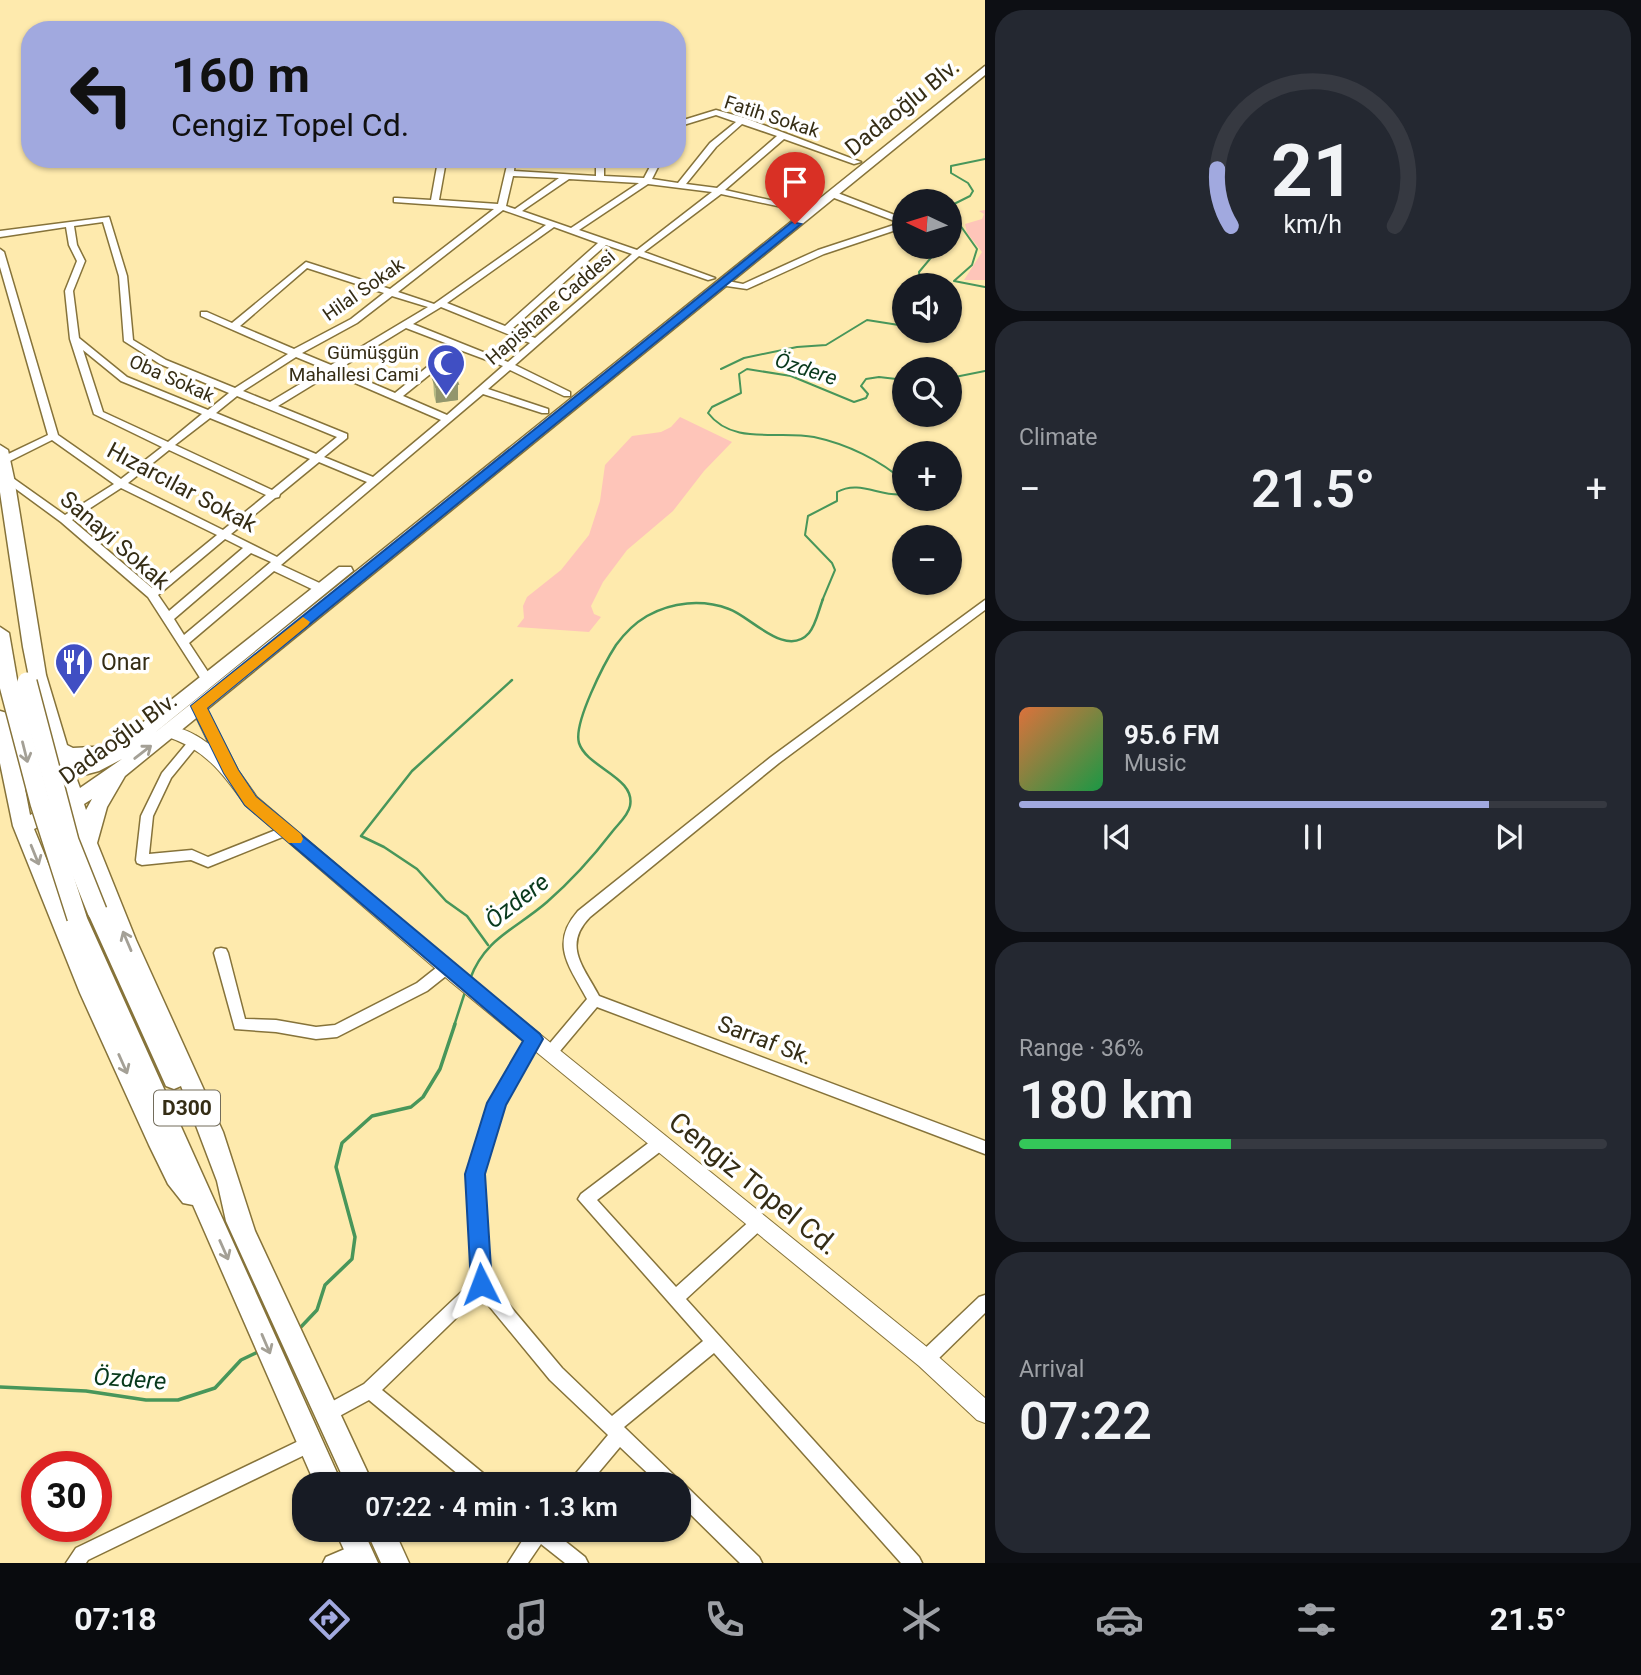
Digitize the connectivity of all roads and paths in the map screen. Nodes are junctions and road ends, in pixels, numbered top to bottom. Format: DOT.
graph roads {
  1 [pos="985,58"];
  2 [pos="985,69"];
  3 [pos="742,120"];
  4 [pos="686,122"];
  5 [pos="783,135"];
  6 [pos="857,162"];
  7 [pos="441,168"];
  8 [pos="511,168"];
  9 [pos="600,168"];
  10 [pos="654,168"];
  11 [pos="510,173"];
  12 [pos="566,177"];
  13 [pos="600,179"];
  14 [pos="647,181"];
  15 [pos="680,186"];
  16 [pos="719,191"];
  17 [pos="832,194"];
  18 [pos="397,200"];
  19 [pos="435,202"];
  20 [pos="502,207"];
  21 [pos="798,209"];
  22 [pos="517,211"];
  23 [pos="892,218"];
  24 [pos="70,224"];
  25 [pos="553,225"];
  26 [pos="892,227"];
  27 [pos="572,231"];
  28 [pos="0,234"];
  29 [pos="605,242"];
  30 [pos="0,252"];
  31 [pos="638,253"];
  32 [pos="717,281"];
  33 [pos="393,291"];
  34 [pos="438,306"];
  35 [pos="204,314"];
  36 [pos="407,325"];
  37 [pos="233,327"];
  38 [pos="506,330"];
  39 [pos="75,339"];
  40 [pos="537,342"];
  41 [pos="459,346"];
  42 [pos="295,353"];
  43 [pos="510,366"];
  44 [pos="331,369"];
  45 [pos="482,390"];
  46 [pos="236,392"];
  47 [pos="567,394"];
  48 [pos="396,397"];
  49 [pos="272,405"];
  50 [pos="545,411"];
  51 [pos="208,414"];
  52 [pos="448,419"];
  53 [pos="53,436"];
  54 [pos="168,446"];
  55 [pos="319,459"];
  56 [pos="3,463"];
  57 [pos="374,481"];
  58 [pos="121,484"];
  59 [pos="275,495"];
  60 [pos="0,518"];
  61 [pos="65,520"];
  62 [pos="223,535"];
  63 [pos="250,548"];
  64 [pos="275,564"];
  65 [pos="323,589"];
  66 [pos="152,594"];
  67 [pos="985,604"];
  68 [pos="168,618"];
  69 [pos="0,633"];
  70 [pos="183,642"];
  71 [pos="208,681"];
  72 [pos="18,683"];
  73 [pos="199,706"];
  74 [pos="0,718"];
  75 [pos="169,732"];
  76 [pos="196,740"];
  77 [pos="58,749"];
  78 [pos="121,760"];
  79 [pos="232,773"];
  80 [pos="66,774"];
  81 [pos="14,785"];
  82 [pos="73,799"];
  83 [pos="23,826"];
  84 [pos="286,831"];
  85 [pos="88,845"];
  86 [pos="87,915"];
  87 [pos="221,953"];
  88 [pos="451,973"];
  89 [pos="594,1000"];
  90 [pos="534,1039"];
  91 [pos="550,1053"];
  92 [pos="660,1143"];
  93 [pos="985,1148"];
  94 [pos="210,1218"];
  95 [pos="758,1223"];
  96 [pos="243,1231"];
  97 [pos="481,1284"];
  98 [pos="676,1298"];
  99 [pos="985,1302"];
  100 [pos="266,1311"];
  101 [pos="715,1342"];
  102 [pos="926,1359"];
  103 [pos="370,1390"];
  104 [pos="328,1413"];
  105 [pos="985,1413"];
  106 [pos="615,1431"];
  107 [pos="311,1443"];
  108 [pos="324,1472"];
  109 [pos="355,1472"];
  110 [pos="469,1472"];
  111 [pos="586,1472"];
  112 [pos="658,1472"];
  113 [pos="691,1504"];
  114 [pos="385,1542"];
  115 [pos="531,1542"];
  116 [pos="554,1542"];
  117 [pos="357,1548"];
  118 [pos="744,1560"];
  119 [pos="75,1563"];
  120 [pos="332,1563"];
  121 [pos="395,1563"];
  122 [pos="517,1563"];
  123 [pos="579,1563"];
  124 [pos="913,1563"];
  1 -- 6 [label="highway, Dadaoğlu Blv."];
  2 -- 17 [label="highway, Dadaoğlu Blv."];
  3 -- 4 [label="street, Fatih Sokak"];
  3 -- 5 [label="street, Fatih Sokak"];
  3 -- 15 [label="street"];
  5 -- 6 [label="street, Fatih Sokak"];
  5 -- 16 [label="street, Hapishane Caddesi"];
  6 -- 21 [label="highway, Dadaoğlu Blv."];
  7 -- 19 [label="street"];
  8 -- 11 [label="street"];
  9 -- 13 [label="street"];
  10 -- 14 [label="street"];
  11 -- 12 [label="street"];
  11 -- 20 [label="street"];
  12 -- 13 [label="street"];
  12 -- 22 [label="street"];
  13 -- 14 [label="street"];
  14 -- 15 [label="street"];
  14 -- 27 [label="street"];
  15 -- 16 [label="street"];
  16 -- 21 [label="street"];
  16 -- 31 [label="street, Hapishane Caddesi"];
  17 -- 23 [label="street"];
  17 -- 32 [label="highway, Dadaoğlu Blv."];
  18 -- 19 [label="street"];
  19 -- 20 [label="street"];
  20 -- 22 [label="street"];
  20 -- 33 [label="street, Hilal Sokak"];
  21 -- 32 [label="highway, Dadaoğlu Blv."];
  22 -- 25 [label="street"];
  24 -- 28 [label="street"];
  24 -- 39 [label="street"];
  24 -- 46 [label="street"];
  25 -- 27 [label="street"];
  25 -- 34 [label="street"];
  26 -- 32 [label="street"];
  27 -- 29 [label="street"];
  29 -- 31 [label="street"];
  29 -- 38 [label="street"];
  30 -- 53 [label="street"];
  31 -- 32 [label="street"];
  31 -- 40 [label="street, Hapishane Caddesi"];
  32 -- 47 [label="highway, Dadaoğlu Blv."];
  32 -- 73 [label="highway, Dadaoğlu Blv."];
  33 -- 34 [label="street"];
  33 -- 37 [label="street"];
  33 -- 42 [label="street, Hilal Sokak"];
  34 -- 36 [label="street"];
  34 -- 38 [label="street"];
  35 -- 37 [label="street"];
  36 -- 41 [label="street"];
  36 -- 44 [label="street"];
  37 -- 42 [label="street"];
  38 -- 40 [label="street"];
  39 -- 51 [label="street, Oba Sokak"];
  39 -- 54 [label="street"];
  40 -- 43 [label="street, Hapishane Caddesi"];
  41 -- 43 [label="street"];
  41 -- 48 [label="street"];
  42 -- 44 [label="street"];
  42 -- 46 [label="street, Hilal Sokak"];
  43 -- 45 [label="street, Hapishane Caddesi"];
  43 -- 47 [label="street"];
  44 -- 48 [label="street"];
  44 -- 49 [label="street"];
  45 -- 50 [label="street"];
  45 -- 52 [label="street, Hapishane Caddesi"];
  46 -- 49 [label="street"];
  46 -- 51 [label="street, Hilal Sokak"];
  47 -- 50 [label="highway, Dadaoğlu Blv."];
  48 -- 52 [label="street"];
  49 -- 55 [label="street"];
  50 -- 65 [label="highway, Dadaoğlu Blv."];
  51 -- 54 [label="street, Hilal Sokak"];
  51 -- 55 [label="street, Oba Sokak"];
  52 -- 57 [label="street, Hapishane Caddesi"];
  53 -- 56 [label="street"];
  53 -- 58 [label="street, Hızarcılar Sokak"];
  54 -- 58 [label="street, Hilal Sokak"];
  54 -- 59 [label="street"];
  55 -- 57 [label="street, Oba Sokak"];
  55 -- 59 [label="street"];
  56 -- 61 [label="street, Sanayi Sokak"];
  56 -- 77 [label="highway"];
  57 -- 64 [label="street, Hapishane Caddesi"];
  58 -- 61 [label="street, Hilal Sokak"];
  58 -- 62 [label="street, Hızarcılar Sokak"];
  59 -- 62 [label="street"];
  60 -- 72 [label="highway, D300"];
  61 -- 66 [label="street, Sanayi Sokak"];
  62 -- 63 [label="street, Hızarcılar Sokak"];
  62 -- 66 [label="street"];
  63 -- 64 [label="street, Hızarcılar Sokak"];
  63 -- 68 [label="street"];
  64 -- 65 [label="street, Hızarcılar Sokak"];
  64 -- 70 [label="street, Hapishane Caddesi"];
  65 -- 71 [label="highway, Dadaoğlu Blv."];
  66 -- 68 [label="street, Sanayi Sokak"];
  67 -- 89 [label="street"];
  68 -- 70 [label="street, Sanayi Sokak"];
  69 -- 72 [label="highway, D300"];
  70 -- 71 [label="street, Sanayi Sokak"];
  71 -- 78 [label="highway, Dadaoğlu Blv."];
  72 -- 86 [label="highway, D300, bridge"];
  73 -- 75 [label="highway, Dadaoğlu Blv."];
  73 -- 79 [label="main road"];
  74 -- 81 [label="highway"];
  75 -- 76 [label="main road"];
  78 -- 75 [label="highway, Dadaoğlu Blv., one-way"];
  76 -- 79 [label="main road"];
  76 -- 84 [label="street"];
  77 -- 78 [label="highway"];
  77 -- 80 [label="highway"];
  78 -- 80 [label="highway, Dadaoğlu Blv."];
  78 -- 82 [label="highway, Dadaoğlu Blv."];
  78 -- 85 [label="highway"];
  79 -- 84 [label="main road"];
  80 -- 81 [label="highway, Dadaoğlu Blv."];
  80 -- 82 [label="highway"];
  81 -- 83 [label="highway"];
  82 -- 83 [label="highway, Dadaoğlu Blv."];
  82 -- 85 [label="highway"];
  83 -- 94 [label="highway, one-way"];
  84 -- 88 [label="main road"];
  96 -- 85 [label="highway, one-way"];
  86 -- 94 [label="highway, D300"];
  86 -- 96 [label="highway, D300"];
  87 -- 88 [label="street"];
  88 -- 90 [label="main road, Cengiz Topel Cd."];
  89 -- 91 [label="street"];
  89 -- 93 [label="street, Sarraf Sk."];
  90 -- 91 [label="main road, Cengiz Topel Cd."];
  90 -- 97 [label="street"];
  91 -- 92 [label="main road, Cengiz Topel Cd."];
  92 -- 95 [label="main road, Cengiz Topel Cd."];
  92 -- 98 [label="street"];
  94 -- 100 [label="highway, D300, one-way"];
  95 -- 98 [label="street"];
  95 -- 102 [label="main road, Cengiz Topel Cd."];
  96 -- 100 [label="highway, D300"];
  97 -- 103 [label="street"];
  97 -- 106 [label="street"];
  98 -- 101 [label="street"];
  99 -- 102 [label="street"];
  100 -- 104 [label="highway, D300"];
  100 -- 107 [label="highway, D300, one-way"];
  101 -- 106 [label="street"];
  101 -- 124 [label="street"];
  102 -- 105 [label="main road, Cengiz Topel Cd."];
  103 -- 104 [label="street"];
  103 -- 110 [label="street"];
  104 -- 109 [label="highway, D300"];
  106 -- 111 [label="street"];
  106 -- 112 [label="street"];
  107 -- 108 [label="highway, D300"];
  107 -- 119 [label="street"];
  113 -- 118 [label="street"];
  114 -- 121 [label="highway"];
  115 -- 122 [label="street"];
  116 -- 123 [label="street"];
  117 -- 120 [label="street"];
}
